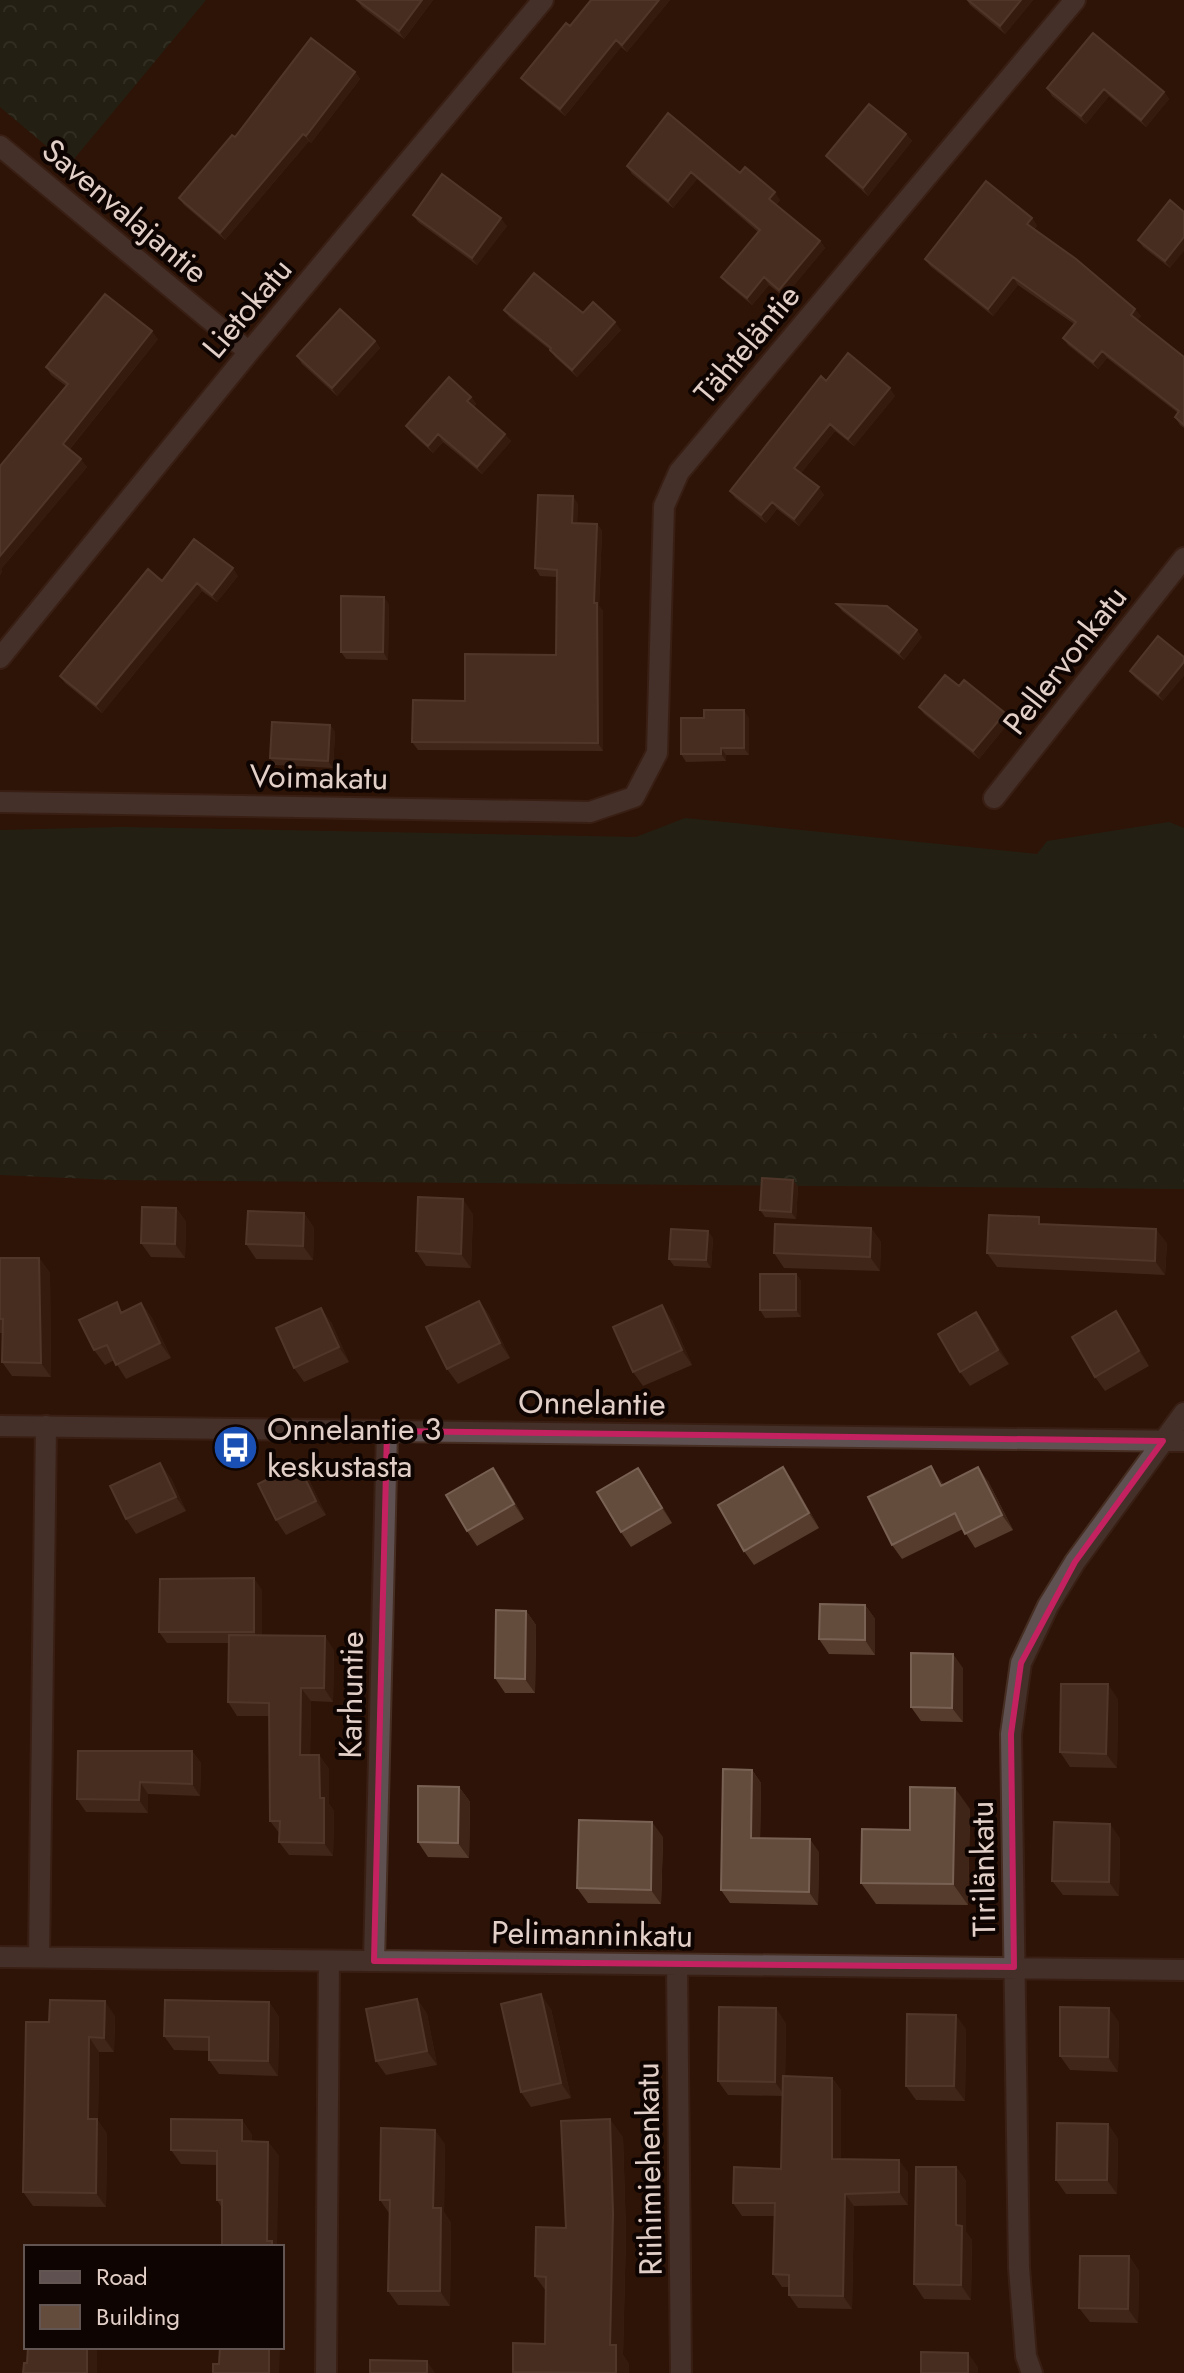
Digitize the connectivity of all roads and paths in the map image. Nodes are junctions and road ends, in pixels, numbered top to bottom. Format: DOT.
graph roads {
  1 [pos="543,0"];
  2 [pos="1075,0"];
  3 [pos="0,146"];
  4 [pos="249,352"];
  5 [pos="1184,558"];
  6 [pos="0,658"];
  7 [pos="634,797"];
  8 [pos="994,798"];
  9 [pos="0,802"];
  10 [pos="1184,1413"];
  11 [pos="0,1426"];
  12 [pos="46,1426"];
  13 [pos="387,1431"];
  14 [pos="1174,1441"];
  15 [pos="0,1957"];
  16 [pos="39,1957"];
  17 [pos="329,1961"];
  18 [pos="374,1961"];
  19 [pos="677,1965"];
  20 [pos="1014,1967"];
  21 [pos="1184,1970"];
  22 [pos="326,2373"];
  23 [pos="681,2373"];
  24 [pos="1032,2373"];
  1 -- 4 [label="street, Lietokatu"];
  2 -- 7 [label="street, Tähteläntie"];
  3 -- 4 [label="street, Savenvalajantie"];
  4 -- 6 [label="street, Lietokatu"];
  5 -- 8 [label="street, Pellervonkatu"];
  7 -- 9 [label="street, Voimakatu"];
  10 -- 14 [label="street, Tirilänkatu"];
  11 -- 12 [label="street, Onnelantie"];
  12 -- 13 [label="street, Onnelantie"];
  12 -- 16 [label="street"];
  13 -- 14 [label="street, Onnelantie"];
  13 -- 18 [label="street, Karhuntie"];
  14 -- 20 [label="street, Tirilänkatu"];
  15 -- 16 [label="street, Pelimanninkatu"];
  16 -- 17 [label="street, Pelimanninkatu"];
  17 -- 18 [label="street, Pelimanninkatu"];
  17 -- 22 [label="street"];
  18 -- 19 [label="street, Pelimanninkatu"];
  19 -- 20 [label="street, Pelimanninkatu"];
  19 -- 23 [label="street, Riihimiehenkatu"];
  20 -- 21 [label="street, Pelimanninkatu"];
  20 -- 24 [label="street, Tirilänkatu"];
}
